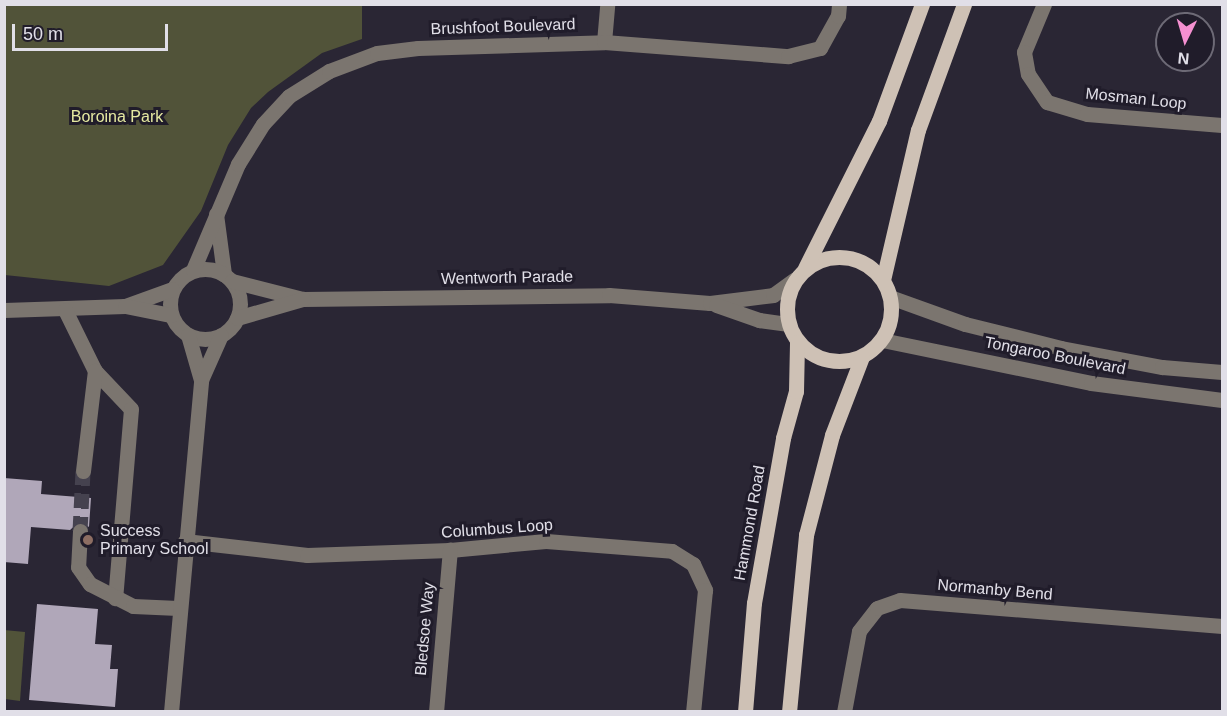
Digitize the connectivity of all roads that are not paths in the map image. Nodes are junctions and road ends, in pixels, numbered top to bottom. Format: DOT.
graph roads {
  1 [pos="607,4"];
  2 [pos="839,4"];
  3 [pos="922,4"];
  4 [pos="964,4"];
  5 [pos="1044,4"];
  6 [pos="604,42"];
  7 [pos="1222,125"];
  8 [pos="216,214"];
  9 [pos="805,268"];
  10 [pos="193,270"];
  11 [pos="228,278"];
  12 [pos="794,280"];
  13 [pos="882,280"];
  14 [pos="172,289"];
  15 [pos="890,297"];
  16 [pos="303,298"];
  17 [pos="710,303"];
  18 [pos="125,306"];
  19 [pos="4,310"];
  20 [pos="65,310"];
  21 [pos="171,315"];
  22 [pos="237,318"];
  23 [pos="789,324"];
  24 [pos="188,335"];
  25 [pos="221,335"];
  26 [pos="882,340"];
  27 [pos="797,342"];
  28 [pos="862,357"];
  29 [pos="96,371"];
  30 [pos="1222,372"];
  31 [pos="201,380"];
  32 [pos="1222,400"];
  33 [pos="83,471"];
  34 [pos="80,531"];
  35 [pos="185,541"];
  36 [pos="450,550"];
  37 [pos="115,598"];
  38 [pos="178,608"];
  39 [pos="1222,626"];
  40 [pos="171,711"];
  41 [pos="436,711"];
  42 [pos="693,711"];
  43 [pos="745,711"];
  44 [pos="789,711"];
  45 [pos="844,711"];
  1 -- 6 [label="street"];
  2 -- 6 [label="street, Brushfoot Boulevard"];
  3 -- 9 [label="main road"];
  4 -- 13 [label="main road"];
  5 -- 7 [label="street, Mosman Loop"];
  6 -- 8 [label="street, Brushfoot Boulevard"];
  8 -- 10 [label="street, Brushfoot Boulevard"];
  8 -- 11 [label="street"];
  9 -- 12 [label="main road"];
  9 -- 13 [label="main road"];
  10 -- 11 [label="street"];
  10 -- 14 [label="street"];
  11 -- 16 [label="street, Wentworth Parade"];
  11 -- 22 [label="street"];
  12 -- 17 [label="street, Wentworth Parade"];
  12 -- 23 [label="main road, Hammond Road"];
  13 -- 15 [label="main road"];
  14 -- 18 [label="street"];
  14 -- 21 [label="street"];
  15 -- 26 [label="main road"];
  15 -- 30 [label="street, Tongaroo Boulevard"];
  16 -- 17 [label="street, Wentworth Parade"];
  16 -- 22 [label="street, Wentworth Parade"];
  17 -- 23 [label="street, Wentworth Parade"];
  18 -- 20 [label="street"];
  18 -- 21 [label="street"];
  19 -- 20 [label="street"];
  20 -- 29 [label="street"];
  21 -- 24 [label="street"];
  22 -- 25 [label="street"];
  23 -- 27 [label="main road, Hammond Road"];
  24 -- 25 [label="street"];
  24 -- 31 [label="street"];
  25 -- 31 [label="street"];
  26 -- 28 [label="main road"];
  26 -- 32 [label="street, Tongaroo Boulevard"];
  27 -- 28 [label="main road"];
  27 -- 43 [label="main road, Hammond Road"];
  28 -- 44 [label="main road"];
  29 -- 33 [label="street"];
  29 -- 37 [label="street"];
  31 -- 35 [label="street"];
  34 -- 37 [label="street"];
  35 -- 36 [label="street, Columbus Loop"];
  35 -- 38 [label="street"];
  36 -- 41 [label="street, Bledsoe Way"];
  36 -- 42 [label="street, Columbus Loop"];
  37 -- 38 [label="street"];
  38 -- 40 [label="street"];
  39 -- 45 [label="street, Normanby Bend"];
}
